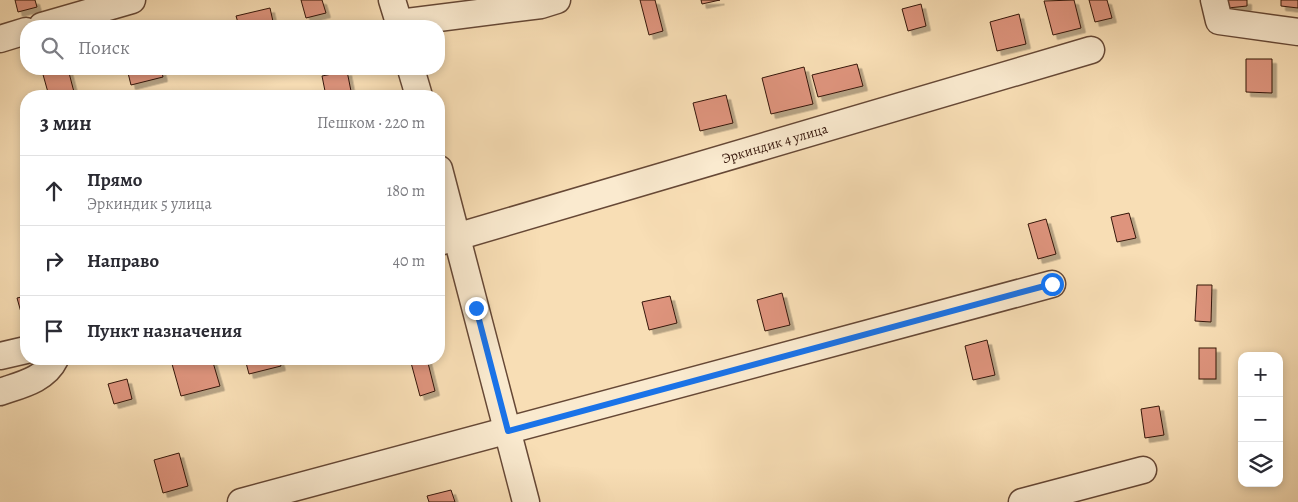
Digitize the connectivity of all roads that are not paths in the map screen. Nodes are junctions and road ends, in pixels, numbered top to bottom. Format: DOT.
graph roads {
  1 [pos="132,0"];
  2 [pos="557,0"];
  3 [pos="1214,0"];
  4 [pos="397,16"];
  5 [pos="63,20"];
  6 [pos="1298,32"];
  7 [pos="20,33"];
  8 [pos="0,38"];
  9 [pos="1091,50"];
  10 [pos="413,75"];
  11 [pos="417,90"];
  12 [pos="445,216"];
  13 [pos="448,239"];
  14 [pos="1052,284"];
  15 [pos="20,351"];
  16 [pos="0,356"];
  17 [pos="51,365"];
  18 [pos="0,392"];
  19 [pos="508,431"];
  20 [pos="1143,470"];
  21 [pos="241,502"];
  22 [pos="526,502"];
  23 [pos="1022,502"];
  1 -- 5 [label="street"];
  2 -- 4 [label="street"];
  3 -- 6 [label="street"];
  7 -- 8 [label="street"];
  9 -- 13 [label="street, Эркиндик 4 улица"];
  10 -- 11 [label="street"];
  12 -- 13 [label="street"];
  13 -- 19 [label="street"];
  14 -- 19 [label="street"];
  15 -- 16 [label="street"];
  17 -- 18 [label="street"];
  19 -- 21 [label="street"];
  19 -- 22 [label="street"];
  20 -- 23 [label="street"];
}
